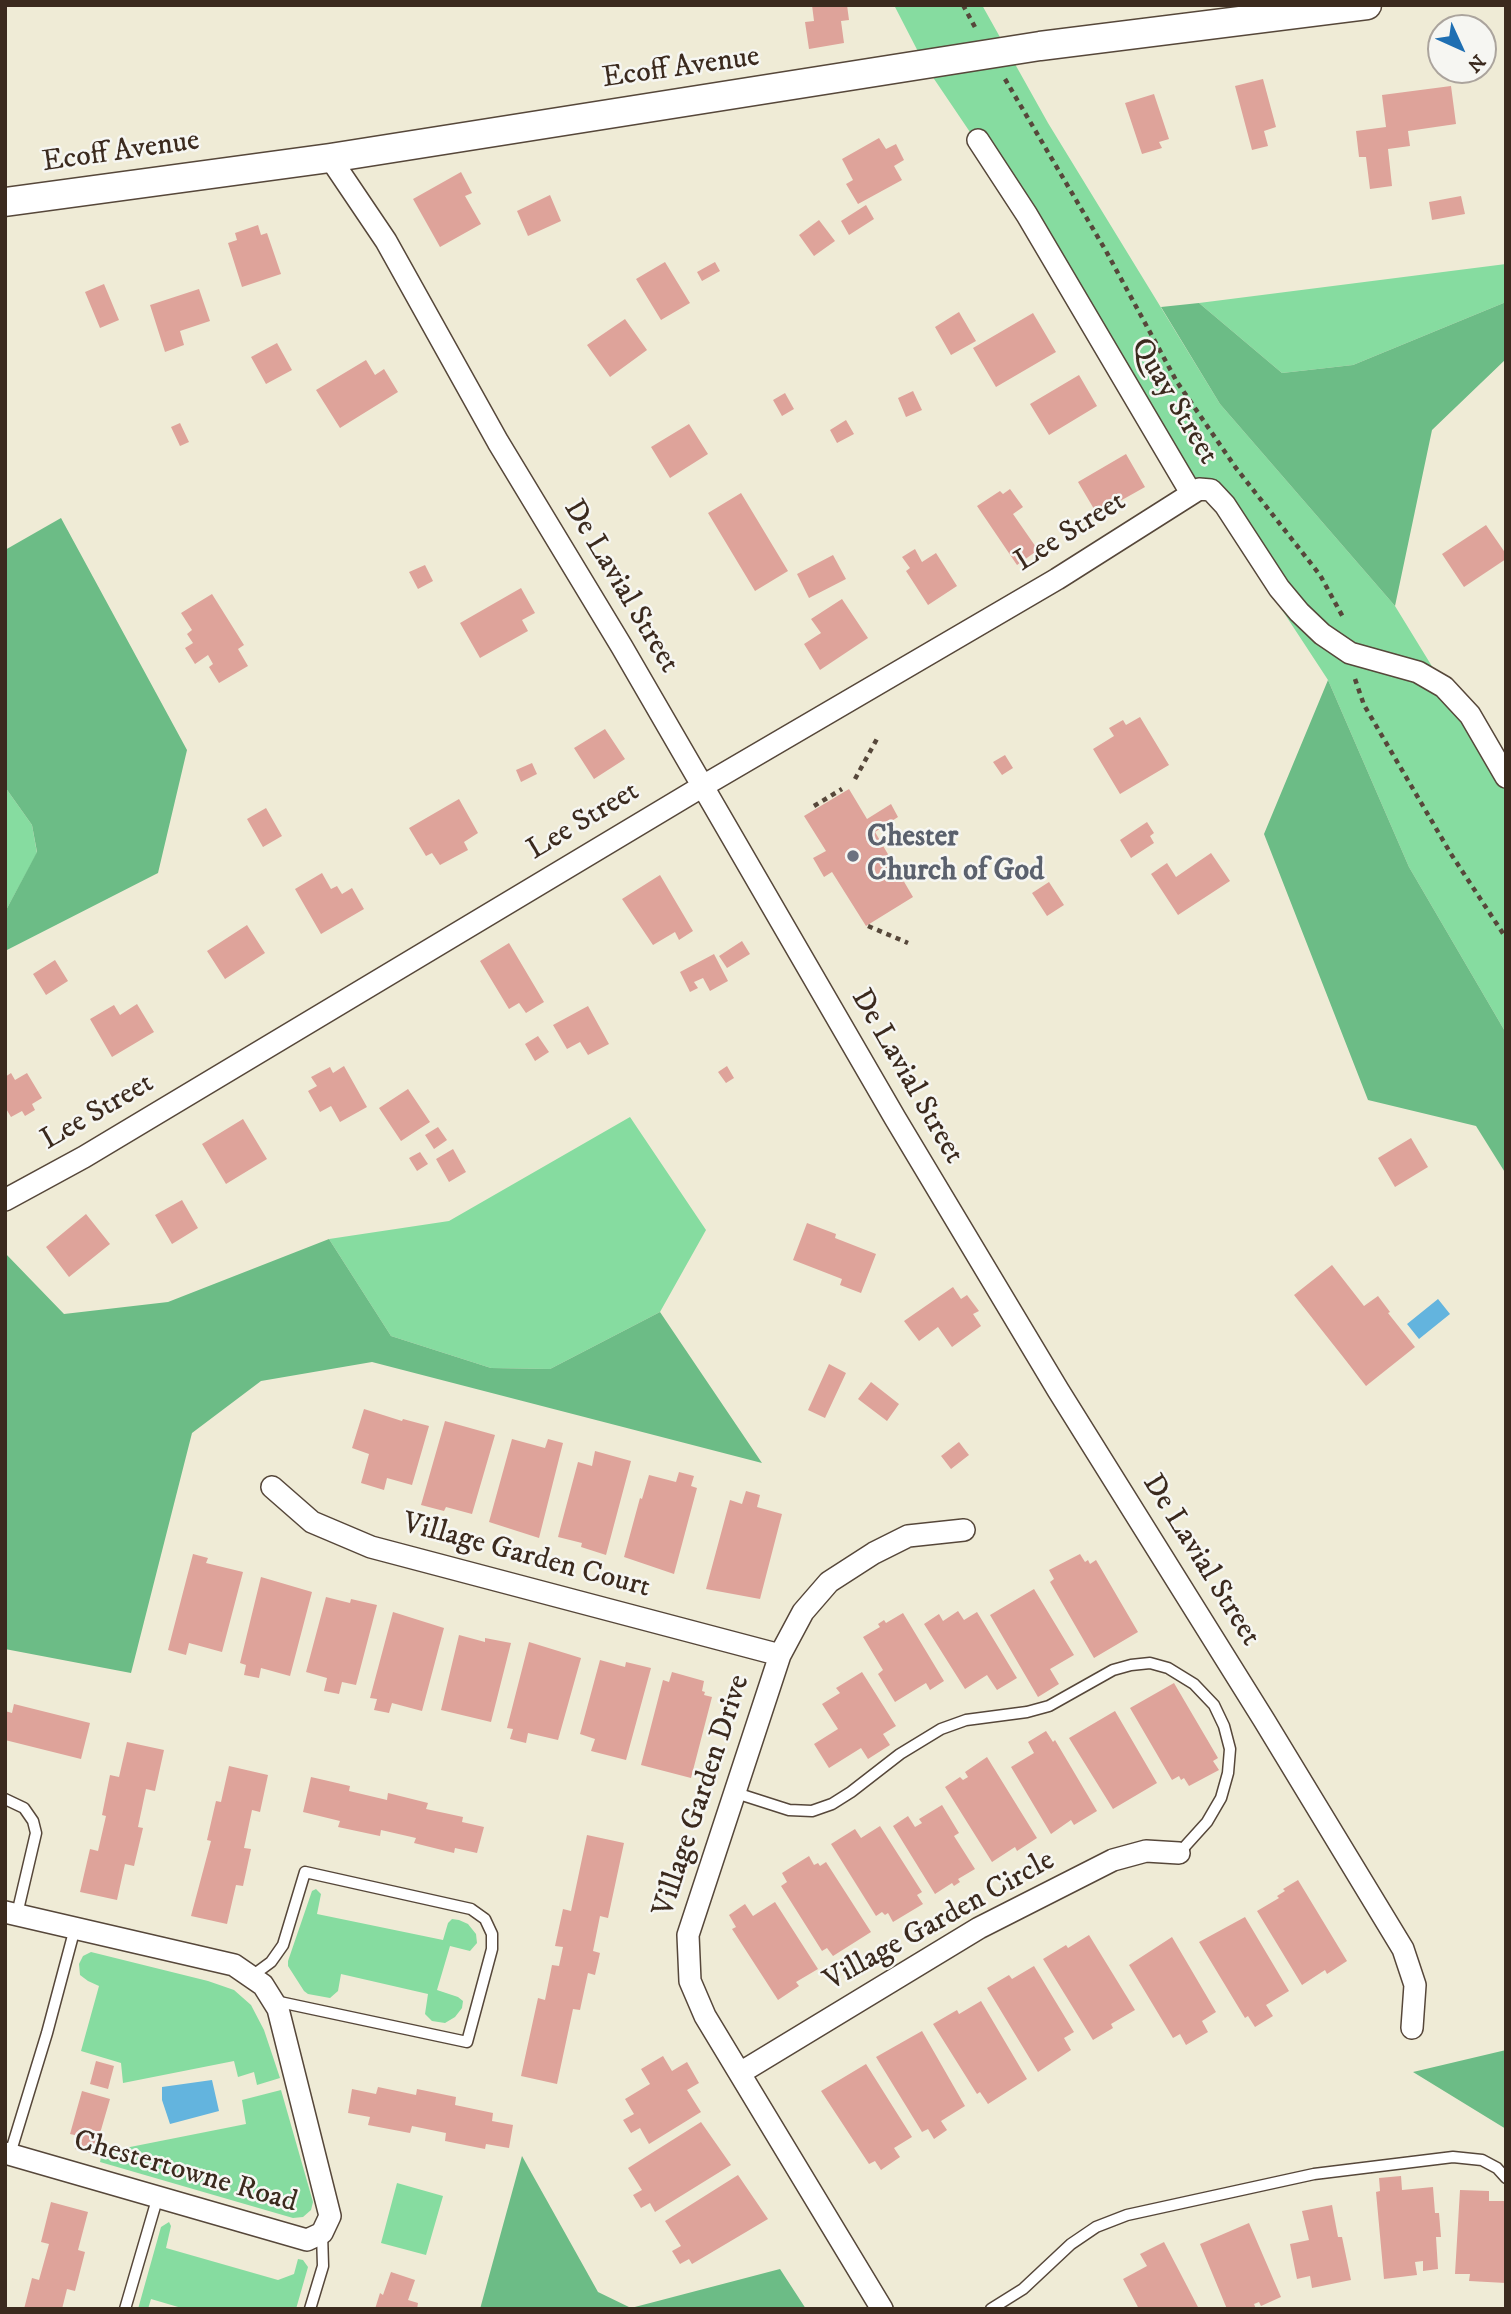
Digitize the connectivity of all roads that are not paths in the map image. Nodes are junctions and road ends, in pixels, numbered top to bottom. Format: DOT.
graph roads {
  1 [pos="1367,5"];
  2 [pos="978,140"];
  3 [pos="330,158"];
  4 [pos="5,202"];
  5 [pos="1191,493"];
  6 [pos="1506,777"];
  7 [pos="703,786"];
  8 [pos="5,1200"];
  9 [pos="272,1487"];
  10 [pos="964,1530"];
  11 [pos="780,1655"];
  12 [pos="736,1793"];
  13 [pos="5,1800"];
  14 [pos="1179,1853"];
  15 [pos="11,1913"];
  16 [pos="75,1928"];
  17 [pos="252,1976"];
  18 [pos="275,2001"];
  19 [pos="1412,2028"];
  20 [pos="740,2073"];
  21 [pos="8,2153"];
  22 [pos="1506,2178"];
  23 [pos="158,2196"];
  24 [pos="322,2233"];
  25 [pos="125,2309"];
  26 [pos="310,2309"];
  27 [pos="882,2309"];
  28 [pos="991,2309"];
  1 -- 3 [label="street, Ecoff Avenue"];
  2 -- 5 [label="street, Quay Street"];
  3 -- 4 [label="street, Ecoff Avenue"];
  3 -- 7 [label="street, De Lavial Street"];
  5 -- 6 [label="street, Quay Street"];
  5 -- 7 [label="street, Lee Street"];
  7 -- 8 [label="street, Lee Street"];
  7 -- 19 [label="street, De Lavial Street"];
  9 -- 11 [label="street, Village Garden Court"];
  10 -- 11 [label="street, Village Garden Drive"];
  11 -- 12 [label="street, Village Garden Drive"];
  12 -- 14 [label="lane"];
  12 -- 20 [label="street, Village Garden Drive"];
  13 -- 15 [label="lane"];
  14 -- 20 [label="street, Village Garden Circle"];
  15 -- 16 [label="street, Chestertowne Road"];
  16 -- 17 [label="street, Chestertowne Road"];
  16 -- 21 [label="lane"];
  17 -- 18 [label="street, Chestertowne Road"];
  17 -- 18 [label="lane"];
  18 -- 24 [label="street, Chestertowne Road"];
  20 -- 27 [label="street, Village Garden Drive"];
  21 -- 23 [label="street, Chestertowne Road"];
  22 -- 28 [label="lane"];
  23 -- 24 [label="street, Chestertowne Road"];
  23 -- 25 [label="lane"];
  24 -- 26 [label="lane"];
}
